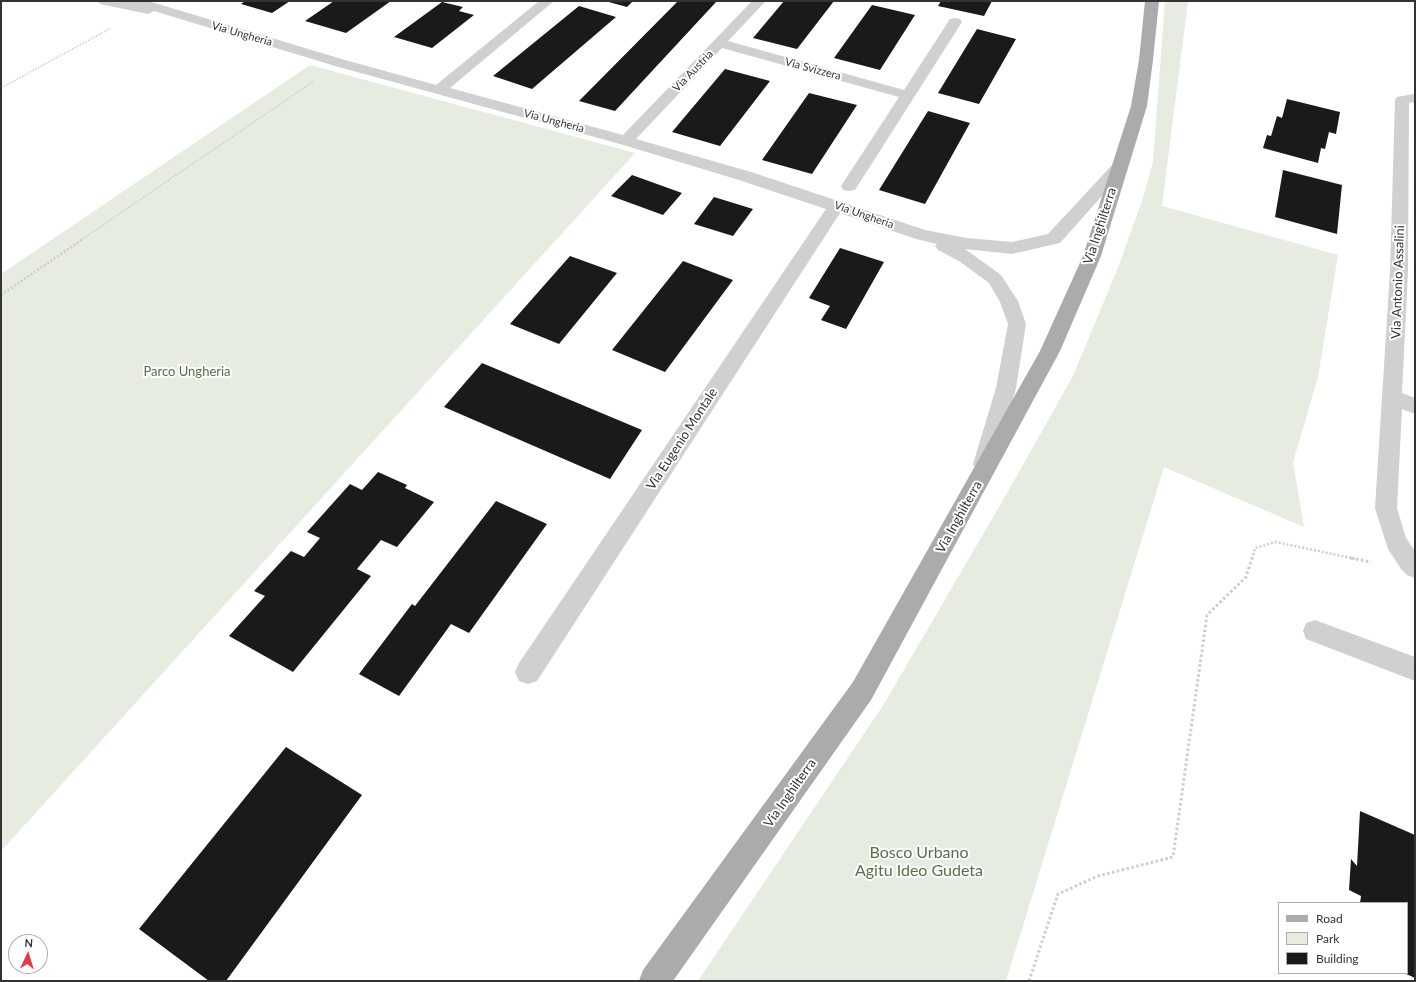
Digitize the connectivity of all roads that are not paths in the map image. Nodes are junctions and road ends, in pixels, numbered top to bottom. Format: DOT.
graph roads {
  1 [pos="105,1"];
  2 [pos="134,1"];
  3 [pos="547,1"];
  4 [pos="759,1"];
  5 [pos="1152,1"];
  6 [pos="184,17"];
  7 [pos="955,22"];
  8 [pos="719,43"];
  9 [pos="439,90"];
  10 [pos="907,95"];
  11 [pos="1414,98"];
  12 [pos="626,140"];
  13 [pos="1119,168"];
  14 [pos="1407,168"];
  15 [pos="849,186"];
  16 [pos="836,206"];
  17 [pos="922,235"];
  18 [pos="1393,398"];
  19 [pos="1415,406"];
  20 [pos="979,481"];
  21 [pos="1412,565"];
  22 [pos="1315,631"];
  23 [pos="1415,669"];
  24 [pos="528,672"];
  25 [pos="654,981"];
  1 -- 6 [label="street, Via Ungheria"];
  2 -- 6 [label="street, Via Ungheria"];
  3 -- 9 [label="street"];
  4 -- 8 [label="street, Via Austria"];
  5 -- 13 [label="main road, Via Inghilterra"];
  6 -- 9 [label="street, Via Ungheria"];
  7 -- 10 [label="street"];
  8 -- 10 [label="street, Via Svizzera"];
  8 -- 12 [label="street, Via Austria"];
  9 -- 12 [label="street, Via Ungheria"];
  10 -- 15 [label="street"];
  11 -- 14 [label="street, Via Antonio Assalini"];
  12 -- 16 [label="street, Via Ungheria"];
  13 -- 17 [label="street, Via Ungheria"];
  13 -- 20 [label="main road, Via Inghilterra"];
  14 -- 18 [label="street, Via Antonio Assalini"];
  16 -- 17 [label="street, Via Ungheria"];
  16 -- 24 [label="street, Via Eugenio Montale"];
  17 -- 20 [label="street, Via Ungheria"];
  18 -- 19 [label="street"];
  18 -- 21 [label="street, Via Antonio Assalini"];
  20 -- 25 [label="main road, Via Inghilterra"];
  22 -- 23 [label="street"];
}
